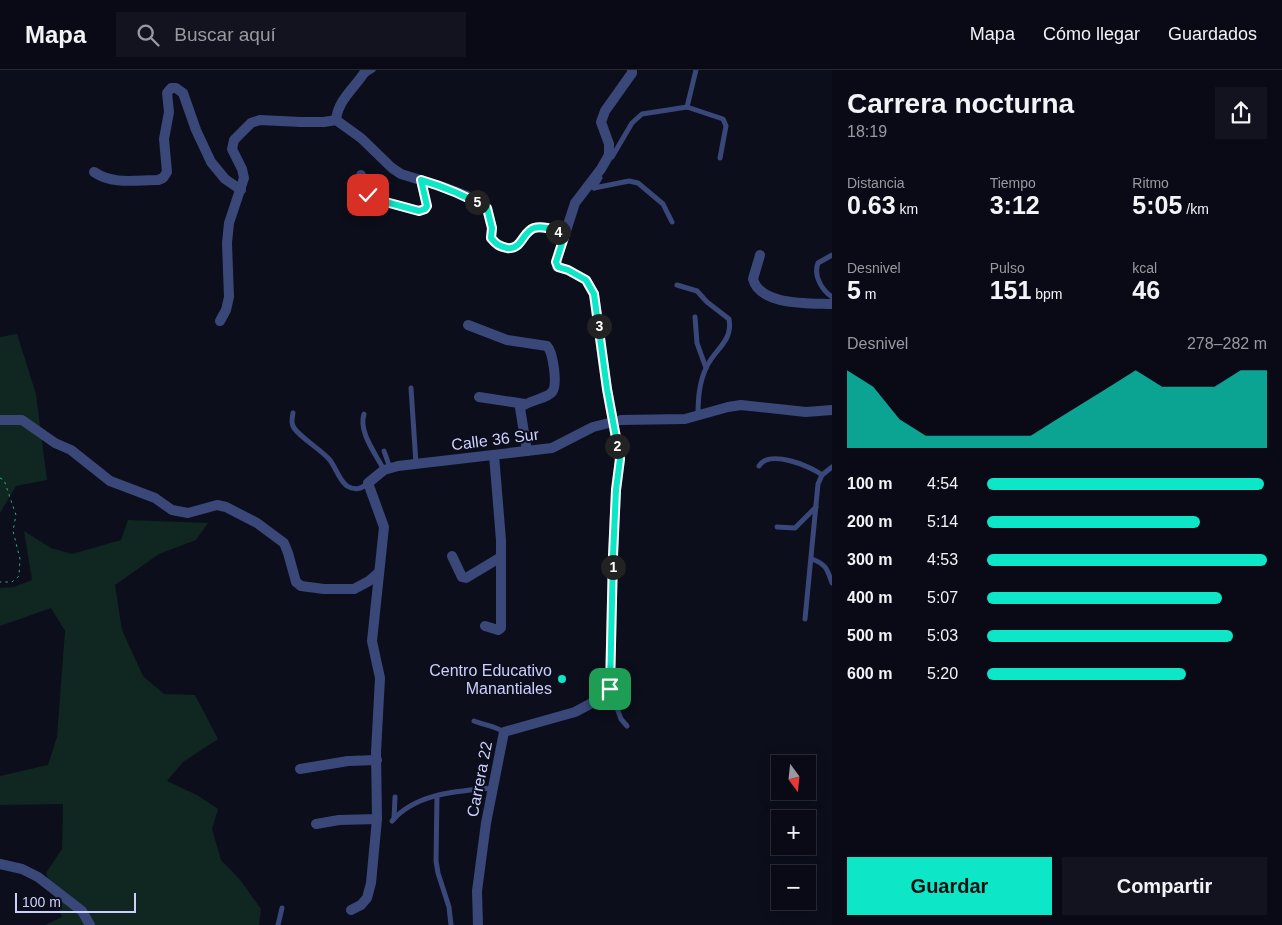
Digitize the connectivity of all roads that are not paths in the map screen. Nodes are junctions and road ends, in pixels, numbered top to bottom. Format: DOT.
graph roads {
  1 [pos="373,70"];
  2 [pos="632,70"];
  3 [pos="696,70"];
  4 [pos="364,73"];
  5 [pos="687,107"];
  6 [pos="336,120"];
  7 [pos="720,158"];
  8 [pos="94,172"];
  9 [pos="360,175"];
  10 [pos="421,180"];
  11 [pos="590,189"];
  12 [pos="240,190"];
  13 [pos="672,222"];
  14 [pos="565,234"];
  15 [pos="760,254"];
  16 [pos="832,255"];
  17 [pos="677,285"];
  18 [pos="832,297"];
  19 [pos="832,304"];
  20 [pos="695,317"];
  21 [pos="220,321"];
  22 [pos="468,325"];
  23 [pos="706,368"];
  24 [pos="411,388"];
  25 [pos="479,397"];
  26 [pos="525,404"];
  27 [pos="832,410"];
  28 [pos="293,413"];
  29 [pos="364,414"];
  30 [pos="698,416"];
  31 [pos="0,420"];
  32 [pos="614,421"];
  33 [pos="384,451"];
  34 [pos="527,451"];
  35 [pos="494,455"];
  36 [pos="416,464"];
  37 [pos="760,466"];
  38 [pos="832,467"];
  39 [pos="387,469"];
  40 [pos="822,476"];
  41 [pos="368,483"];
  42 [pos="816,506"];
  43 [pos="777,527"];
  44 [pos="452,556"];
  45 [pos="501,557"];
  46 [pos="812,559"];
  47 [pos="378,573"];
  48 [pos="832,584"];
  49 [pos="805,620"];
  50 [pos="485,626"];
  51 [pos="610,689"];
  52 [pos="474,721"];
  53 [pos="627,726"];
  54 [pos="504,732"];
  55 [pos="377,760"];
  56 [pos="300,769"];
  57 [pos="493,788"];
  58 [pos="437,796"];
  59 [pos="395,797"];
  60 [pos="377,819"];
  61 [pos="316,824"];
  62 [pos="0,864"];
  63 [pos="282,908"];
  64 [pos="351,910"];
  65 [pos="90,925"];
  66 [pos="278,925"];
  67 [pos="449,925"];
  68 [pos="478,925"];
  1 -- 4 [label="lane"];
  2 -- 11 [label="street"];
  3 -- 5 [label="lane"];
  4 -- 6 [label="street"];
  5 -- 7 [label="lane"];
  5 -- 11 [label="lane"];
  6 -- 10 [label="street"];
  6 -- 12 [label="street"];
  8 -- 12 [label="street"];
  9 -- 10 [label="street"];
  10 -- 14 [label="street"];
  11 -- 13 [label="lane"];
  11 -- 14 [label="street"];
  12 -- 21 [label="street"];
  14 -- 32 [label="street"];
  15 -- 19 [label="street"];
  16 -- 18 [label="lane"];
  17 -- 23 [label="lane"];
  20 -- 23 [label="lane"];
  22 -- 26 [label="street"];
  23 -- 30 [label="lane"];
  24 -- 36 [label="lane"];
  25 -- 26 [label="street"];
  26 -- 34 [label="street"];
  27 -- 30 [label="street, Calle 36 Sur"];
  28 -- 41 [label="lane"];
  29 -- 39 [label="lane"];
  30 -- 32 [label="street, Calle 36 Sur"];
  31 -- 47 [label="street"];
  32 -- 34 [label="street, Calle 36 Sur"];
  32 -- 51 [label="street"];
  33 -- 39 [label="lane"];
  34 -- 35 [label="street, Calle 36 Sur"];
  35 -- 36 [label="street, Calle 36 Sur"];
  35 -- 45 [label="street"];
  36 -- 39 [label="street, Calle 36 Sur"];
  37 -- 40 [label="lane"];
  38 -- 40 [label="lane"];
  39 -- 41 [label="street"];
  40 -- 42 [label="lane"];
  41 -- 47 [label="street"];
  42 -- 43 [label="lane"];
  42 -- 46 [label="lane"];
  44 -- 45 [label="street"];
  45 -- 50 [label="street"];
  46 -- 48 [label="lane"];
  46 -- 49 [label="lane"];
  47 -- 55 [label="street"];
  51 -- 53 [label="lane"];
  51 -- 54 [label="street, Carrera 22"];
  52 -- 54 [label="lane"];
  54 -- 57 [label="street, Carrera 22"];
  55 -- 56 [label="street"];
  55 -- 60 [label="street"];
  57 -- 58 [label="lane"];
  57 -- 68 [label="street, Carrera 22"];
  58 -- 59 [label="lane"];
  58 -- 67 [label="lane"];
  60 -- 61 [label="street"];
  60 -- 64 [label="street"];
  62 -- 65 [label="street"];
  63 -- 66 [label="lane"];
}
